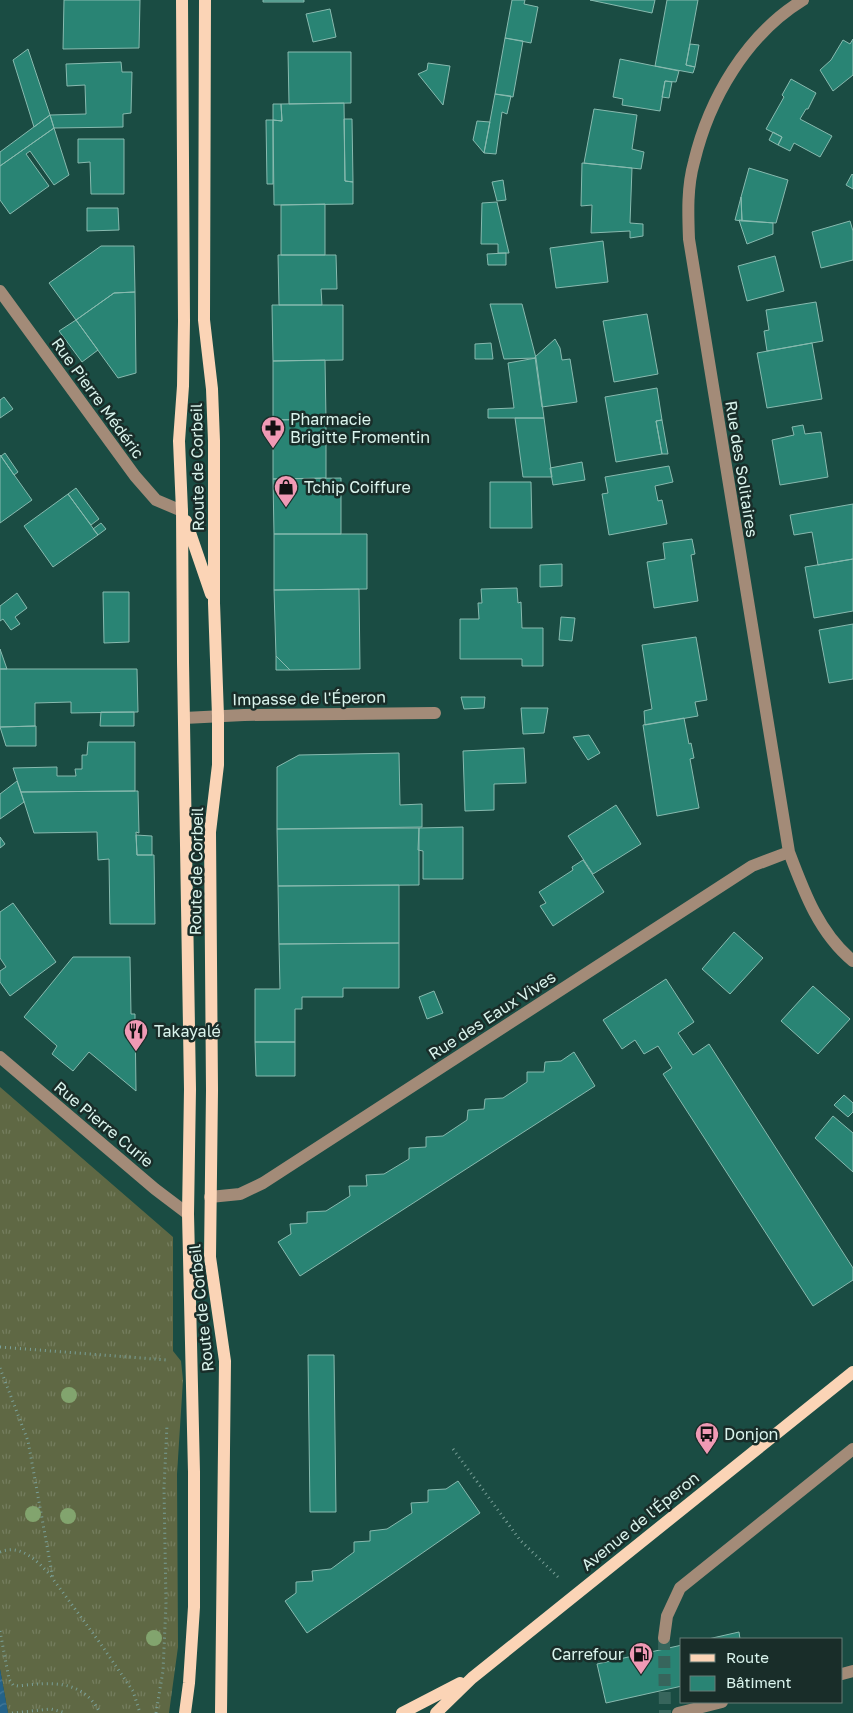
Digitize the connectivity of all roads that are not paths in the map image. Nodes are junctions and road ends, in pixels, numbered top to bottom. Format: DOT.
graph roads {
  1 [pos="182,0"];
  2 [pos="205,0"];
  3 [pos="803,0"];
  4 [pos="0,290"];
  5 [pos="182,511"];
  6 [pos="214,603"];
  7 [pos="435,712"];
  8 [pos="218,716"];
  9 [pos="184,718"];
  10 [pos="789,852"];
  11 [pos="853,961"];
  12 [pos="0,1057"];
  13 [pos="210,1197"];
  14 [pos="188,1214"];
  15 [pos="853,1372"];
  16 [pos="853,1449"];
  17 [pos="664,1638"];
  18 [pos="472,1678"];
  19 [pos="718,1703"];
  20 [pos="184,1713"];
  21 [pos="221,1713"];
  22 [pos="402,1713"];
  23 [pos="436,1713"];
  24 [pos="678,1713"];
  1 -- 5 [label="main road, Route de Corbeil"];
  2 -- 6 [label="main road, Route de Corbeil"];
  3 -- 10 [label="street, Rue des Solitaires"];
  4 -- 5 [label="street, Rue Pierre Médéric"];
  5 -- 6 [label="main road"];
  5 -- 9 [label="main road, Route de Corbeil"];
  6 -- 8 [label="main road, Route de Corbeil"];
  7 -- 8 [label="street, Impasse de l'Éperon"];
  8 -- 9 [label="street, Impasse de l'Éperon"];
  8 -- 13 [label="main road, Route de Corbeil"];
  9 -- 14 [label="main road, Route de Corbeil"];
  10 -- 11 [label="street, Rue des Solitaires"];
  10 -- 13 [label="street, Rue des Eaux Vives"];
  12 -- 14 [label="street, Rue Pierre Curie"];
  13 -- 21 [label="main road, Route de Corbeil"];
  14 -- 20 [label="main road, Route de Corbeil"];
  15 -- 18 [label="main road, Avenue de l'Éperon"];
  16 -- 17 [label="street"];
  18 -- 22 [label="main road, Avenue de l'Éperon"];
  18 -- 23 [label="main road, Avenue de l'Éperon"];
  19 -- 24 [label="street"];
}
